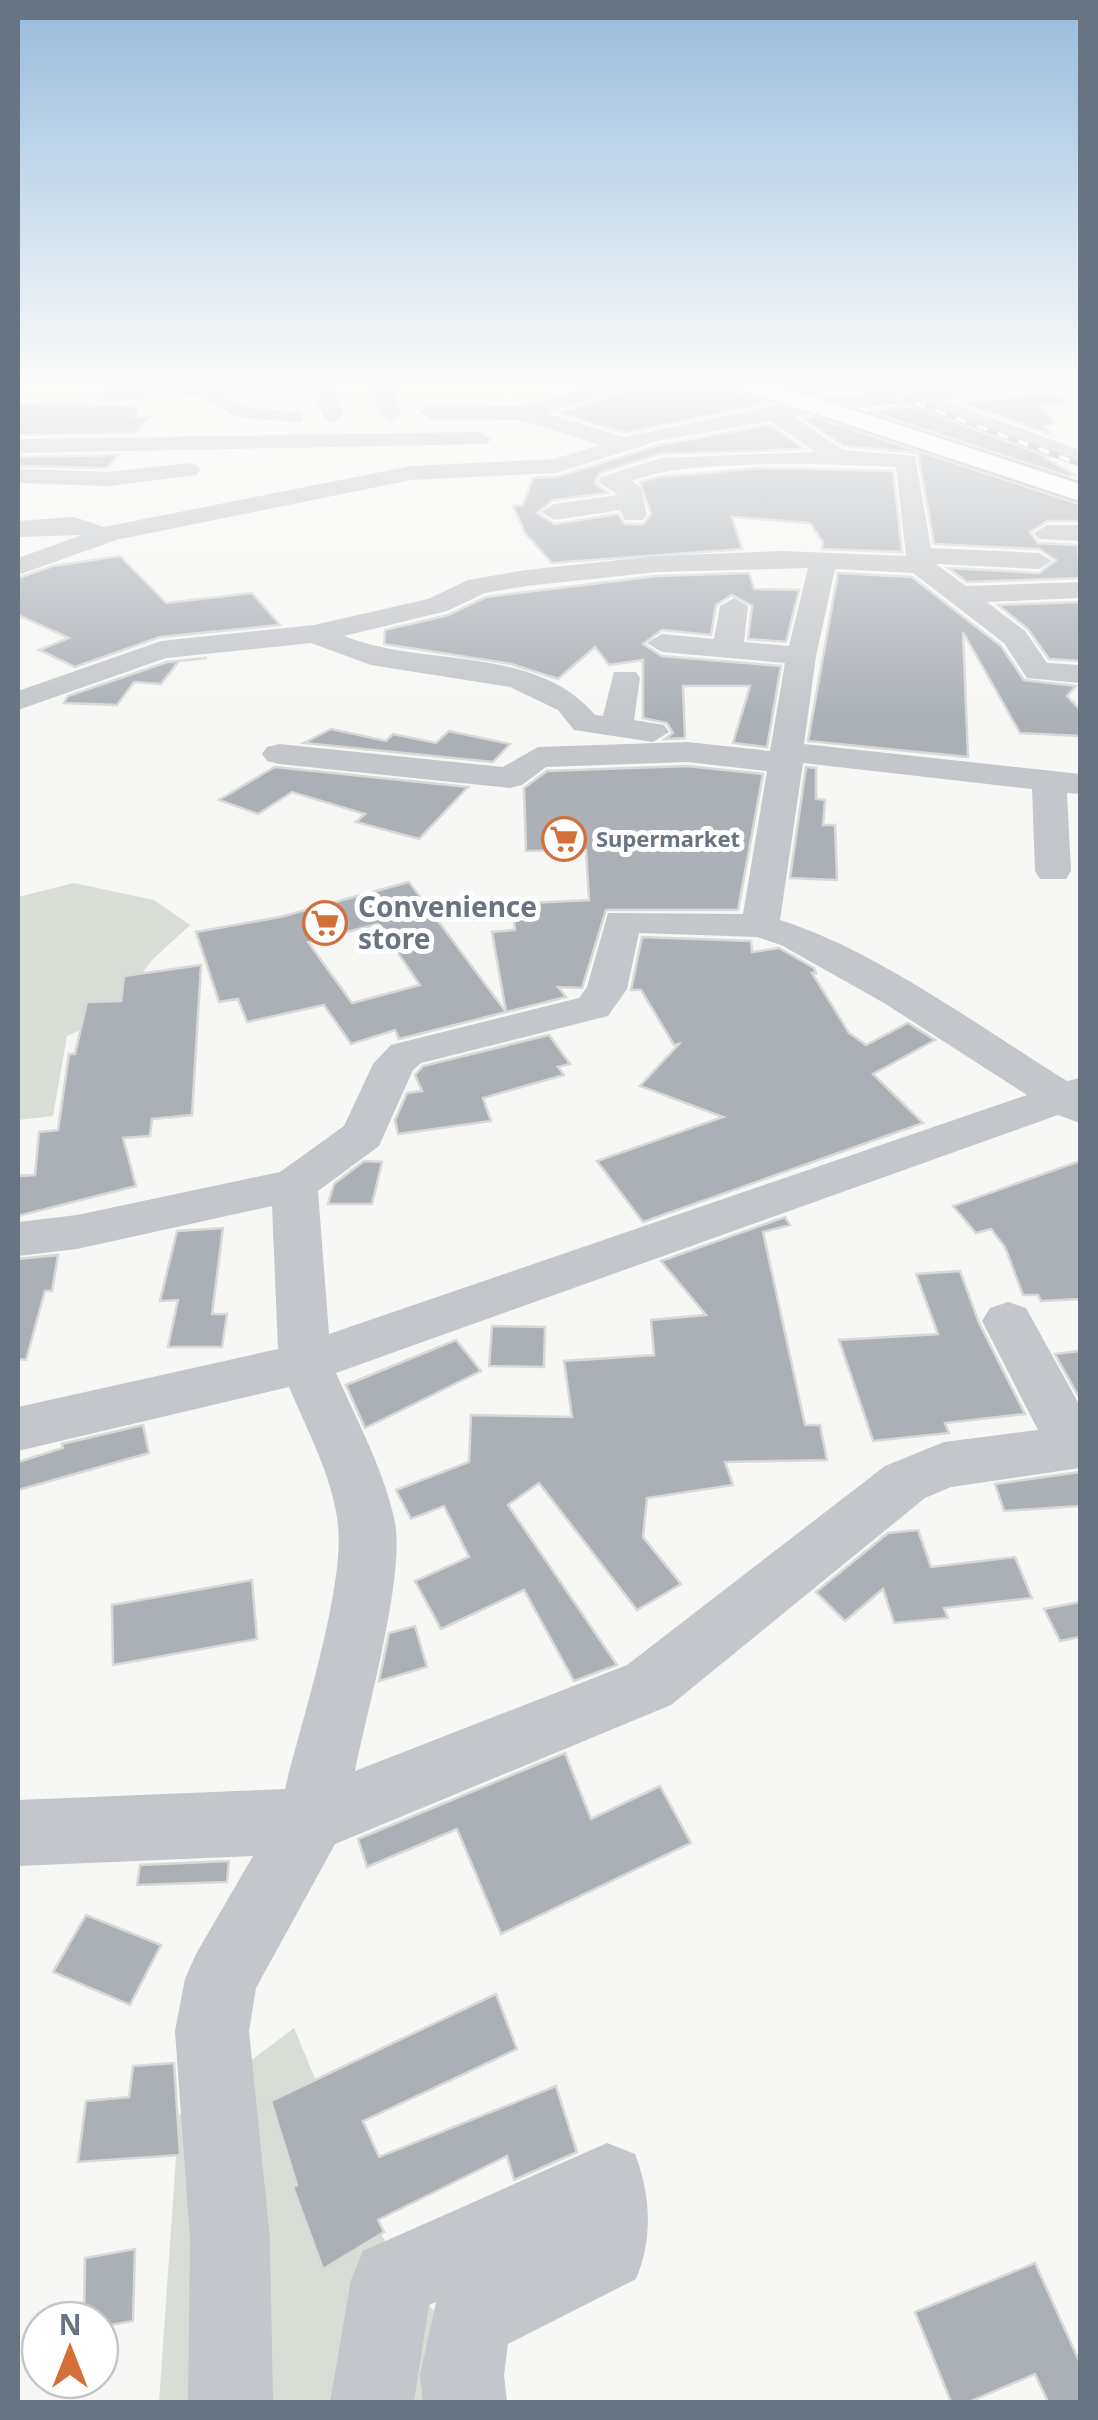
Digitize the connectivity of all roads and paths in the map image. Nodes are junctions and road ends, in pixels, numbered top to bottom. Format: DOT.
graph roads {
  1 [pos="312,493"];
  2 [pos="630,493"];
  3 [pos="911,493"];
  4 [pos="554,512"];
  5 [pos="18,529"];
  6 [pos="1048,533"];
  7 [pos="1080,533"];
  8 [pos="109,534"];
  9 [pos="881,535"];
  10 [pos="919,553"];
  11 [pos="824,560"];
  12 [pos="1039,561"];
  13 [pos="18,567"];
  14 [pos="1080,590"];
  15 [pos="959,595"];
  16 [pos="734,606"];
  17 [pos="314,634"];
  18 [pos="662,643"];
  19 [pos="728,647"];
  20 [pos="801,656"];
  21 [pos="1080,674"];
  22 [pos="625,678"];
  23 [pos="18,701"];
  24 [pos="617,727"];
  25 [pos="278,754"];
  26 [pos="789,754"];
  27 [pos="1065,782"];
  28 [pos="1053,871"];
  29 [pos="760,926"];
  30 [pos="1074,1099"];
  31 [pos="294,1185"];
  32 [pos="18,1239"];
  33 [pos="1008,1321"];
  34 [pos="305,1363"];
  35 [pos="18,1428"];
  36 [pos="1078,1446"];
  37 [pos="312,1821"];
  38 [pos="18,1833"];
  39 [pos="230,2402"];
  40 [pos="372,2402"];
  41 [pos="465,2402"];
  1 -- 8 [label="street"];
  2 -- 4 [label="street"];
  3 -- 10 [label="street"];
  5 -- 8 [label="street"];
  6 -- 7 [label="street"];
  8 -- 13 [label="street"];
  9 -- 10 [label="street"];
  10 -- 11 [label="street"];
  10 -- 12 [label="street"];
  10 -- 15 [label="street"];
  11 -- 17 [label="street"];
  11 -- 20 [label="street"];
  14 -- 15 [label="street"];
  15 -- 21 [label="street"];
  16 -- 19 [label="street"];
  17 -- 23 [label="street"];
  17 -- 24 [label="street"];
  18 -- 19 [label="street"];
  19 -- 20 [label="street"];
  20 -- 26 [label="street"];
  22 -- 24 [label="street"];
  24 -- 26 [label="street"];
  25 -- 26 [label="street"];
  26 -- 27 [label="street"];
  26 -- 29 [label="street"];
  27 -- 28 [label="street"];
  29 -- 30 [label="street"];
  29 -- 31 [label="street"];
  30 -- 34 [label="street"];
  31 -- 32 [label="street"];
  31 -- 34 [label="street"];
  33 -- 36 [label="street"];
  34 -- 35 [label="street"];
  34 -- 37 [label="street"];
  36 -- 37 [label="street"];
  37 -- 38 [label="street"];
  37 -- 39 [label="street"];
  40 -- 41 [label="street"];
}
